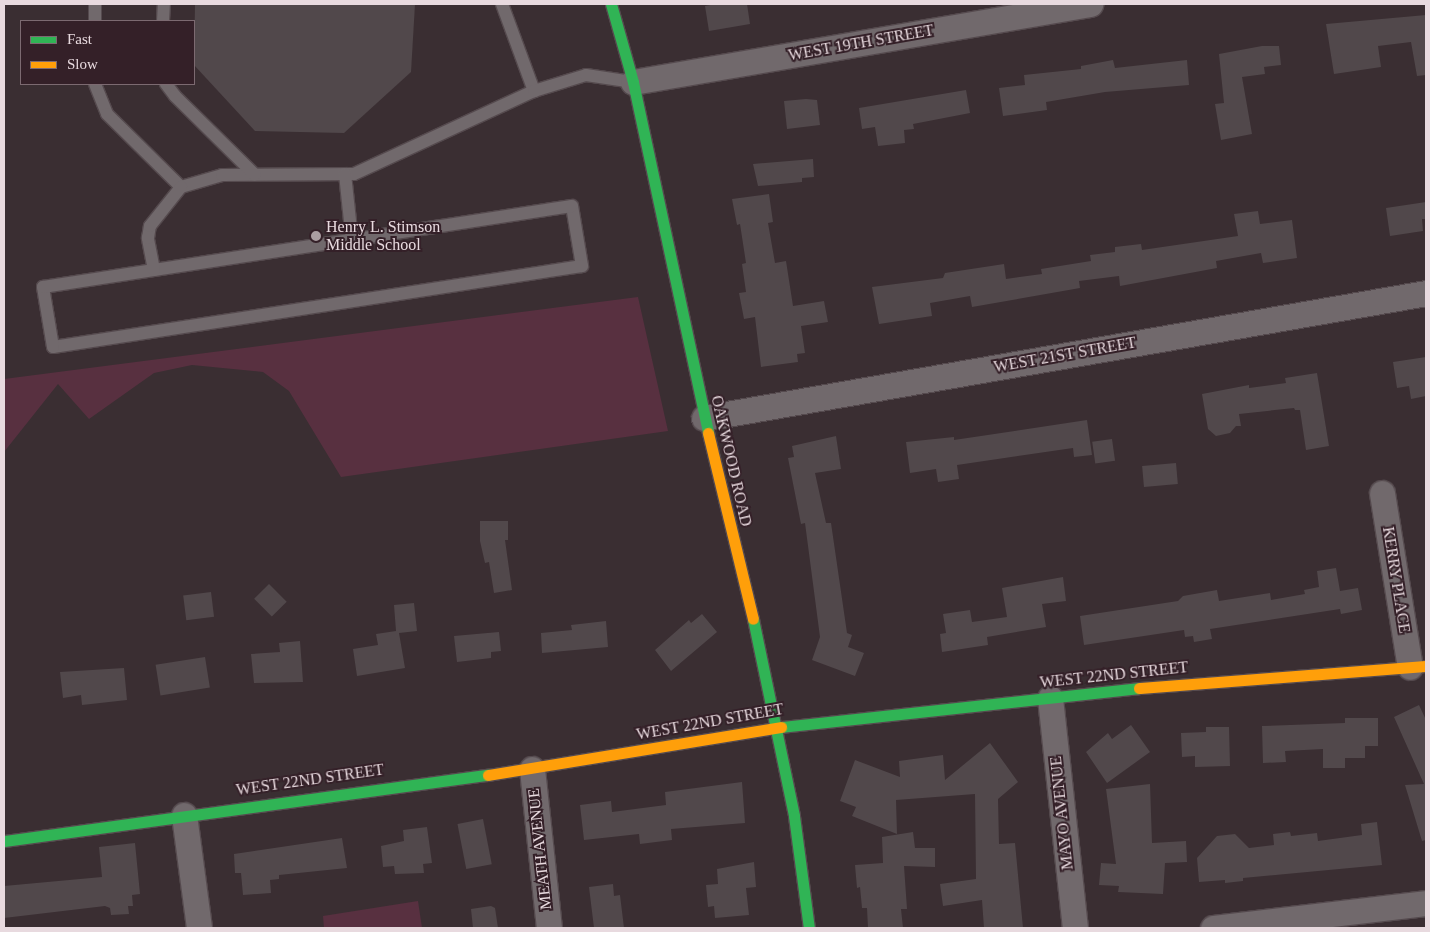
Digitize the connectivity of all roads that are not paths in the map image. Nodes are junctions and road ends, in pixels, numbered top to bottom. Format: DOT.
graph roads {
  1 [pos="95,4"];
  2 [pos="164,4"];
  3 [pos="502,4"];
  4 [pos="611,4"];
  5 [pos="1090,4"];
  6 [pos="95,20"];
  7 [pos="163,20"];
  8 [pos="633,82"];
  9 [pos="95,85"];
  10 [pos="167,85"];
  11 [pos="534,91"];
  12 [pos="346,174"];
  13 [pos="255,175"];
  14 [pos="181,187"];
  15 [pos="352,240"];
  16 [pos="154,270"];
  17 [pos="1426,293"];
  18 [pos="704,418"];
  19 [pos="1382,493"];
  20 [pos="1418,667"];
  21 [pos="1050,698"];
  22 [pos="776,726"];
  23 [pos="532,770"];
  24 [pos="184,815"];
  25 [pos="4,841"];
  26 [pos="1426,903"];
  27 [pos="199,928"];
  28 [pos="549,928"];
  29 [pos="808,928"];
  30 [pos="1075,928"];
  31 [pos="1212,928"];
  1 -- 6 [label="lane"];
  2 -- 7 [label="lane"];
  3 -- 11 [label="lane"];
  4 -- 8 [label="street, OAKWOOD ROAD"];
  5 -- 8 [label="street, WEST 19TH STREET"];
  8 -- 11 [label="lane"];
  8 -- 18 [label="street, OAKWOOD ROAD"];
  9 -- 14 [label="lane"];
  10 -- 13 [label="lane"];
  11 -- 12 [label="lane"];
  12 -- 13 [label="lane"];
  12 -- 15 [label="lane"];
  13 -- 14 [label="lane"];
  14 -- 16 [label="lane"];
  15 -- 16 [label="lane"];
  15 -- 16 [label="lane"];
  17 -- 18 [label="street, WEST 21ST STREET"];
  18 -- 22 [label="street, OAKWOOD ROAD"];
  19 -- 20 [label="street, KERRY PLACE"];
  20 -- 21 [label="street, WEST 22ND STREET"];
  21 -- 22 [label="street, WEST 22ND STREET"];
  21 -- 30 [label="street, MAYO AVENUE"];
  22 -- 23 [label="street, WEST 22ND STREET"];
  22 -- 29 [label="street, OAKWOOD ROAD"];
  23 -- 24 [label="street, WEST 22ND STREET"];
  23 -- 28 [label="street, MEATH AVENUE"];
  24 -- 25 [label="street, WEST 22ND STREET"];
  24 -- 27 [label="street"];
  26 -- 31 [label="street"];
}
